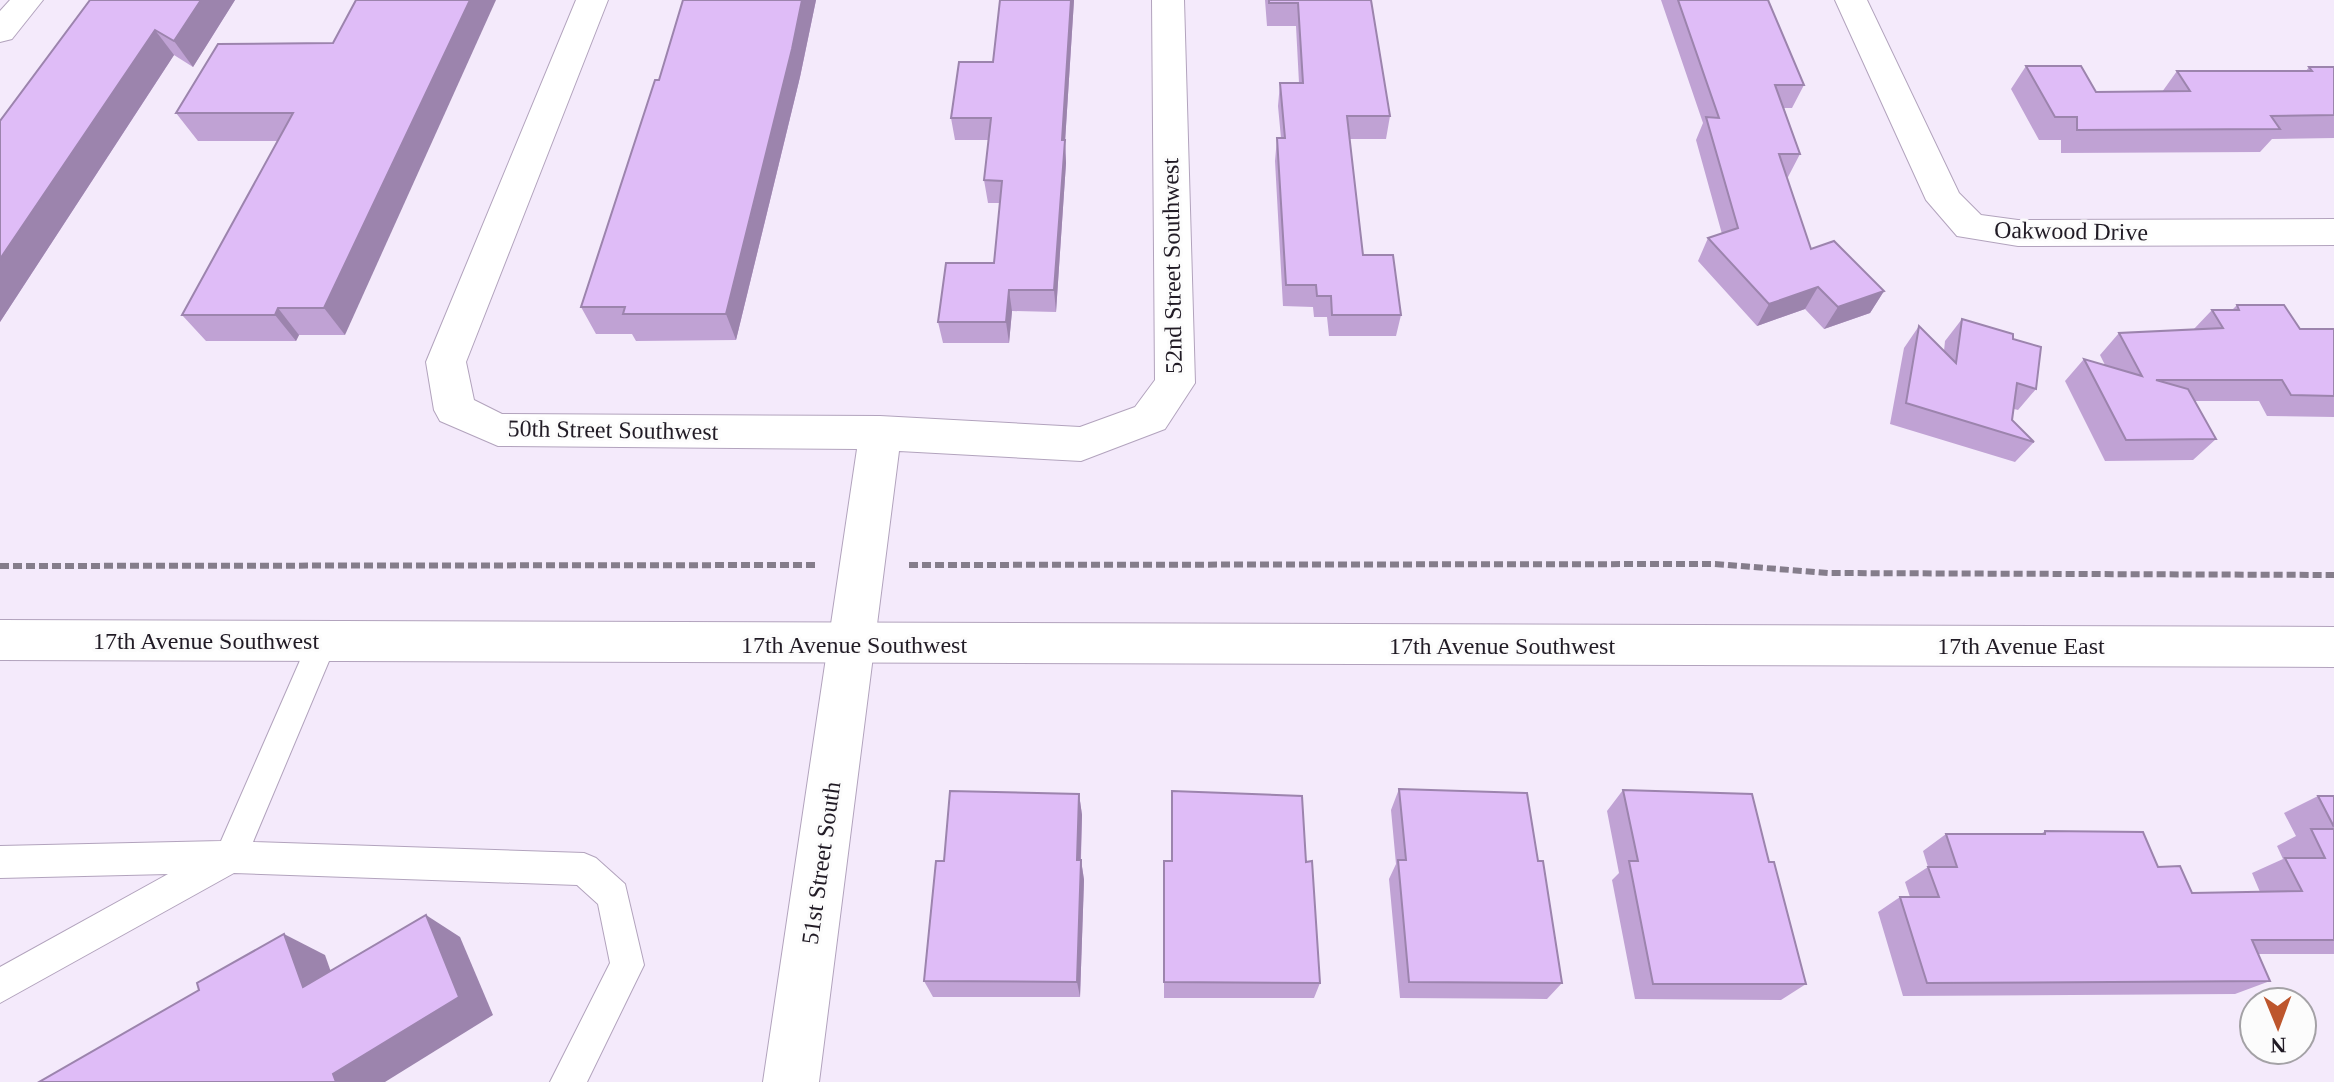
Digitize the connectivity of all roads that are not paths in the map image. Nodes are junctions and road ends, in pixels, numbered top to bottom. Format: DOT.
graph roads {
  1 [pos="27,0"];
  2 [pos="592,0"];
  3 [pos="1168,0"];
  4 [pos="1851,0"];
  5 [pos="0,32"];
  6 [pos="2334,232"];
  7 [pos="880,433"];
  8 [pos="0,640"];
  9 [pos="322,642"];
  10 [pos="851,645"];
  11 [pos="1708,646"];
  12 [pos="2334,647"];
  13 [pos="231,857"];
  14 [pos="0,862"];
  15 [pos="0,986"];
  16 [pos="568,1082"];
  17 [pos="791,1082"];
  1 -- 5 [label="street"];
  2 -- 7 [label="street, 50th Street Southwest"];
  3 -- 7 [label="street, 52nd Street Southwest"];
  4 -- 6 [label="street, Oakwood Drive"];
  7 -- 10 [label="street"];
  8 -- 9 [label="street, 17th Avenue Southwest"];
  9 -- 10 [label="street, 17th Avenue Southwest"];
  9 -- 13 [label="lane"];
  10 -- 11 [label="street, 17th Avenue Southwest"];
  10 -- 17 [label="street, 51st Street South"];
  11 -- 12 [label="street, 17th Avenue East"];
  13 -- 14 [label="lane"];
  13 -- 15 [label="lane"];
  13 -- 16 [label="lane"];
}
